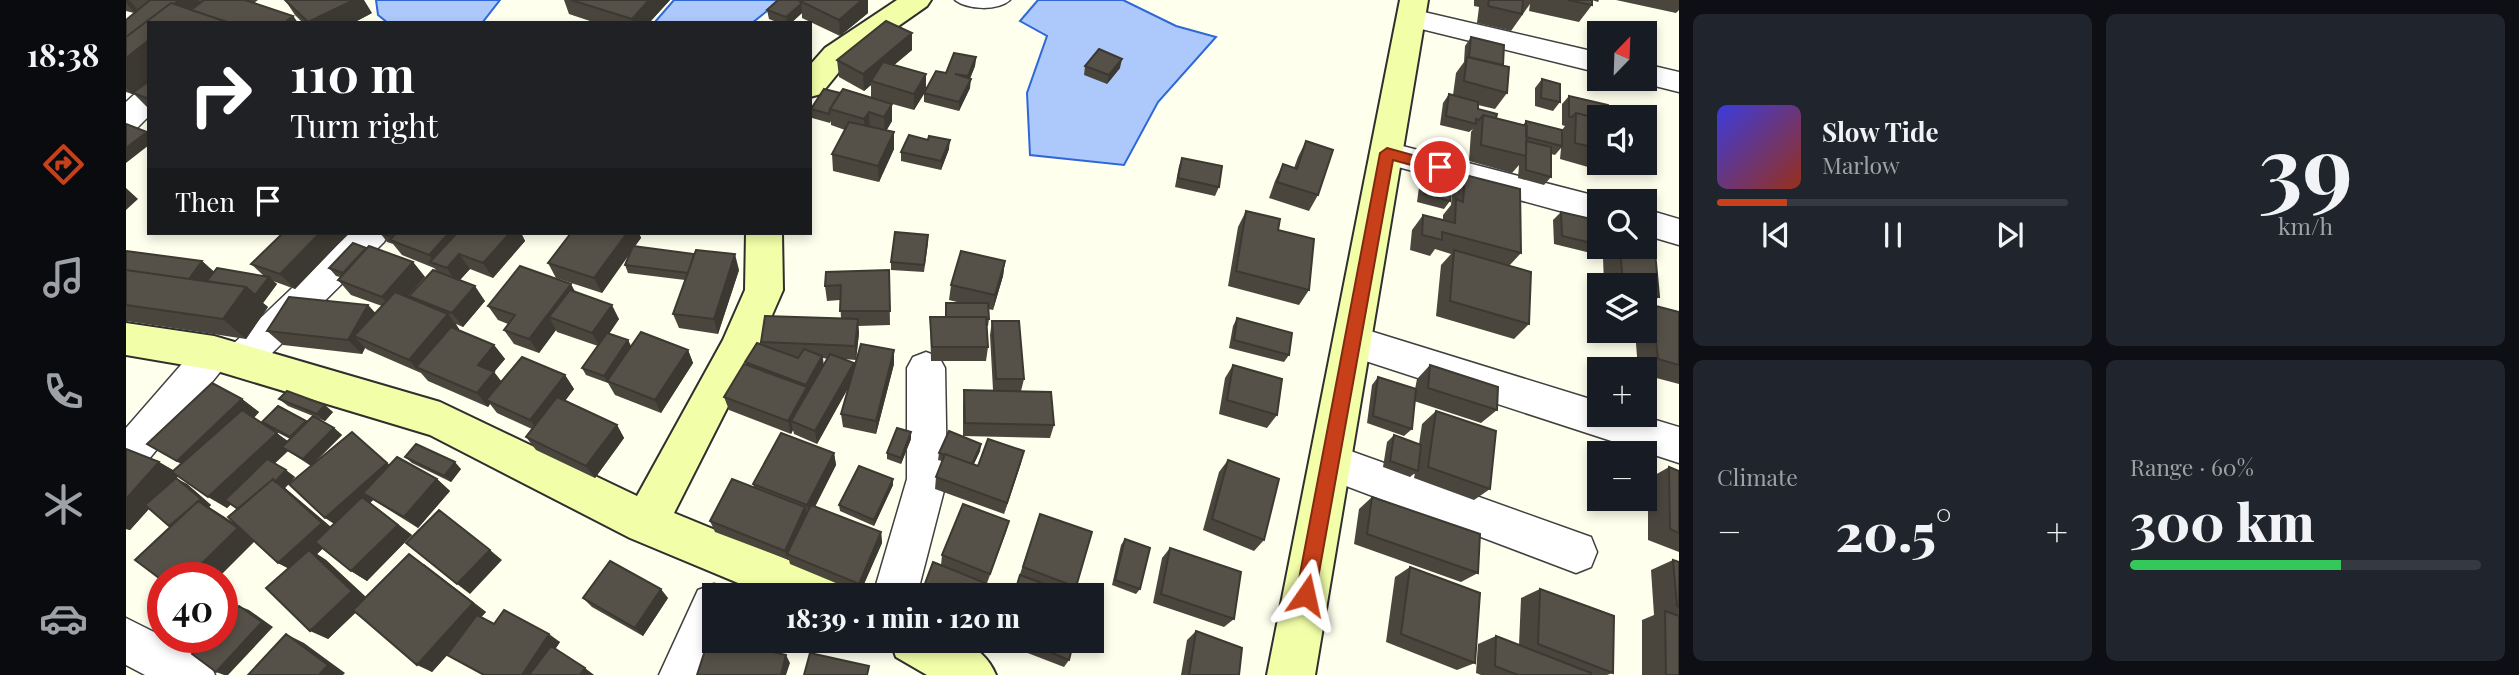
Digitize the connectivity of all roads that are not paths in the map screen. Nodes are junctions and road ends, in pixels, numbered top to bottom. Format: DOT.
graph roads {
  1 [pos="917,0"];
  2 [pos="962,0"];
  3 [pos="1003,0"];
  4 [pos="1413,9"];
  5 [pos="1587,59"];
  6 [pos="1657,77"];
  7 [pos="1679,82"];
  8 [pos="812,84"];
  9 [pos="147,100"];
  10 [pos="126,120"];
  11 [pos="1387,153"];
  12 [pos="1587,207"];
  13 [pos="1657,226"];
  14 [pos="1679,232"];
  15 [pos="370,235"];
  16 [pos="764,235"];
  17 [pos="126,339"];
  18 [pos="1354,341"];
  19 [pos="228,356"];
  20 [pos="926,369"];
  21 [pos="1679,445"];
  22 [pos="126,457"];
  23 [pos="1331,462"];
  24 [pos="646,523"];
  25 [pos="1576,552"];
  26 [pos="728,576"];
  27 [pos="762,583"];
  28 [pos="898,583"];
  29 [pos="702,632"];
  30 [pos="126,641"];
  31 [pos="935,653"];
  32 [pos="192,675"];
  33 [pos="682,675"];
  34 [pos="972,675"];
  35 [pos="1291,675"];
  1 -- 8 [label="street"];
  2 -- 3 [label="lane"];
  4 -- 5 [label="street"];
  4 -- 11 [label="street"];
  6 -- 7 [label="street"];
  9 -- 10 [label="street"];
  11 -- 12 [label="street"];
  11 -- 18 [label="street"];
  13 -- 14 [label="street"];
  15 -- 19 [label="street"];
  16 -- 24 [label="street"];
  17 -- 19 [label="street"];
  18 -- 21 [label="street"];
  18 -- 23 [label="street"];
  19 -- 22 [label="street"];
  19 -- 24 [label="street"];
  20 -- 28 [label="street"];
  23 -- 25 [label="street"];
  23 -- 35 [label="street"];
  24 -- 26 [label="street"];
  26 -- 27 [label="street"];
  29 -- 33 [label="street"];
  30 -- 32 [label="street"];
  31 -- 34 [label="street"];
}
